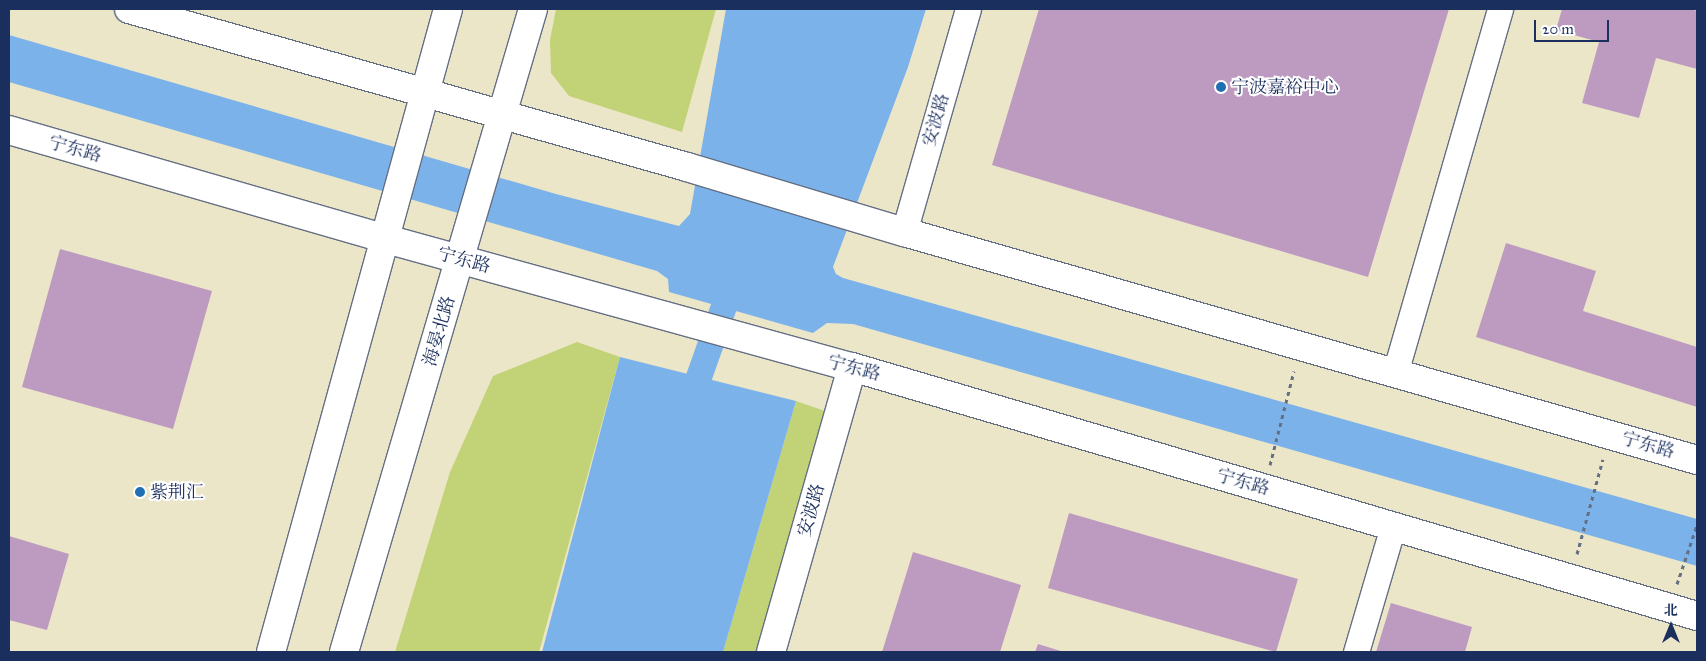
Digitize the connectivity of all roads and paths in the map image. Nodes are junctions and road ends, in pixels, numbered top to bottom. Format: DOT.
graph roads {
  1 [pos="129,9"];
  2 [pos="448,9"];
  3 [pos="533,9"];
  4 [pos="968,9"];
  5 [pos="1500,9"];
  6 [pos="426,92"];
  7 [pos="500,116"];
  8 [pos="9,130"];
  9 [pos="904,232"];
  10 [pos="386,239"];
  11 [pos="460,259"];
  12 [pos="1301,346"];
  13 [pos="852,367"];
  14 [pos="1395,373"];
  15 [pos="1610,435"];
  16 [pos="1697,460"];
  17 [pos="1264,488"];
  18 [pos="1697,525"];
  19 [pos="1393,526"];
  20 [pos="1570,578"];
  21 [pos="1669,608"];
  22 [pos="1697,616"];
  23 [pos="271,652"];
  24 [pos="344,652"];
  25 [pos="770,652"];
  26 [pos="1356,652"];
  1 -- 6 [label="main road, 宁东路"];
  2 -- 6 [label="main road"];
  3 -- 7 [label="main road, 海晏北路"];
  4 -- 9 [label="street, 安波路"];
  5 -- 14 [label="street"];
  6 -- 7 [label="main road, 宁东路"];
  6 -- 10 [label="main road"];
  7 -- 9 [label="main road, 宁东路"];
  7 -- 11 [label="main road, 海晏北路"];
  8 -- 10 [label="main road, 宁东路"];
  9 -- 12 [label="main road, 宁东路"];
  10 -- 11 [label="main road, 宁东路"];
  10 -- 23 [label="main road"];
  11 -- 13 [label="main road, 宁东路"];
  11 -- 24 [label="main road, 海晏北路"];
  12 -- 14 [label="main road, 宁东路"];
  12 -- 17 [label="path"];
  13 -- 17 [label="main road, 宁东路"];
  13 -- 25 [label="main road, 安波路"];
  14 -- 15 [label="main road, 宁东路"];
  15 -- 16 [label="main road, 宁东路"];
  15 -- 20 [label="path"];
  17 -- 19 [label="main road, 宁东路"];
  18 -- 21 [label="path"];
  19 -- 20 [label="main road, 宁东路"];
  19 -- 26 [label="street"];
  20 -- 21 [label="main road, 宁东路"];
  21 -- 22 [label="main road, 宁东路"];
}
